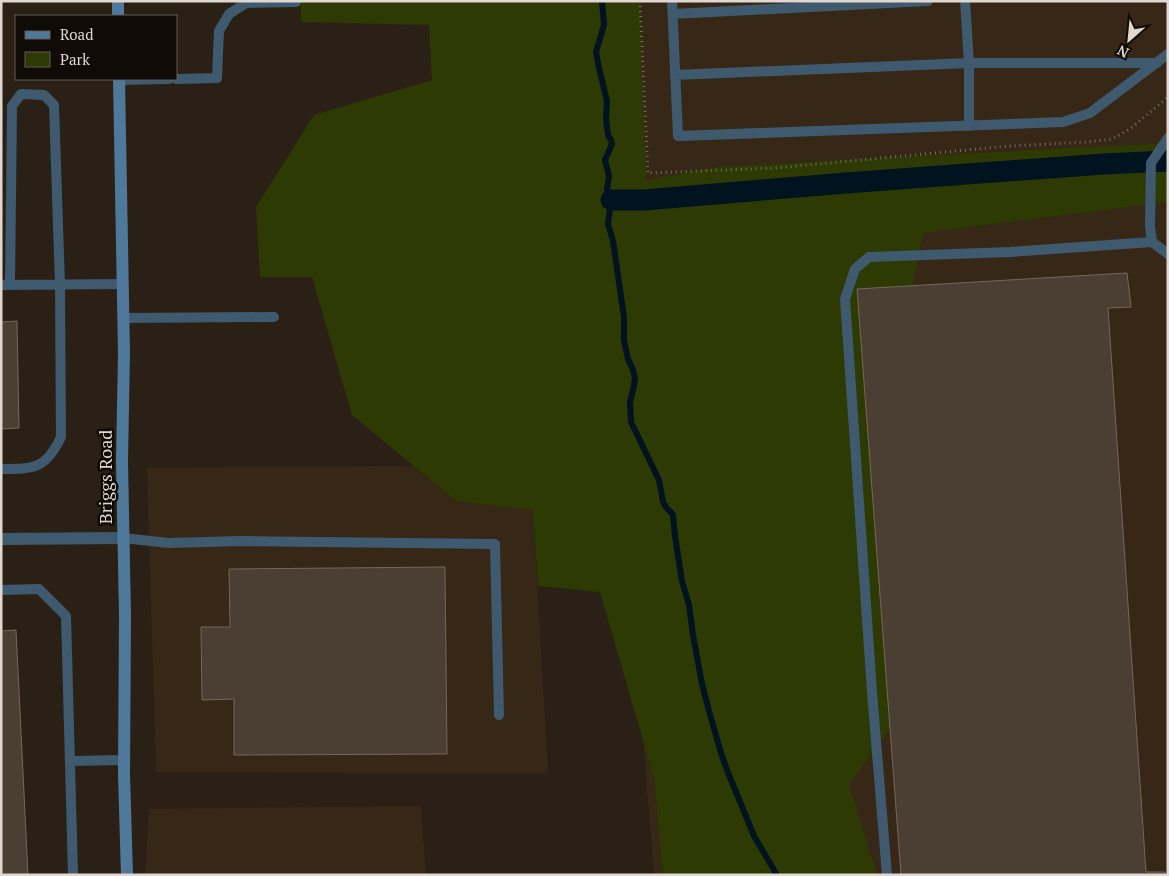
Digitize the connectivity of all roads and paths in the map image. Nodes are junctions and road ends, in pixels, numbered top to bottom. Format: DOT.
graph roads {
  1 [pos="118,1"];
  2 [pos="672,1"];
  3 [pos="928,1"];
  4 [pos="965,1"];
  5 [pos="296,2"];
  6 [pos="673,14"];
  7 [pos="118,15"];
  8 [pos="1168,54"];
  9 [pos="968,62"];
  10 [pos="1157,62"];
  11 [pos="675,75"];
  12 [pos="178,79"];
  13 [pos="119,80"];
  14 [pos="969,126"];
  15 [pos="1168,138"];
  16 [pos="1152,242"];
  17 [pos="1168,254"];
  18 [pos="123,284"];
  19 [pos="6,285"];
  20 [pos="60,285"];
  21 [pos="274,316"];
  22 [pos="123,318"];
  23 [pos="1,469"];
  24 [pos="124,538"];
  25 [pos="1,539"];
  26 [pos="1,590"];
  27 [pos="499,715"];
  28 [pos="124,760"];
  29 [pos="70,761"];
  30 [pos="73,875"];
  31 [pos="127,875"];
  32 [pos="887,875"];
  1 -- 7 [label="street"];
  2 -- 6 [label="lane"];
  3 -- 6 [label="lane"];
  4 -- 9 [label="lane"];
  5 -- 12 [label="lane"];
  6 -- 11 [label="lane"];
  8 -- 10 [label="lane"];
  9 -- 10 [label="lane"];
  9 -- 11 [label="lane"];
  9 -- 14 [label="lane"];
  10 -- 14 [label="lane"];
  11 -- 14 [label="lane"];
  13 -- 18 [label="street, Briggs Road"];
  15 -- 16 [label="lane"];
  16 -- 17 [label="lane"];
  16 -- 32 [label="lane"];
  18 -- 20 [label="lane"];
  18 -- 22 [label="street, Briggs Road"];
  19 -- 20 [label="lane"];
  19 -- 20 [label="lane"];
  20 -- 23 [label="lane"];
  21 -- 22 [label="lane"];
  22 -- 24 [label="street, Briggs Road"];
  24 -- 25 [label="street"];
  24 -- 27 [label="lane"];
  24 -- 28 [label="street, Briggs Road"];
  26 -- 29 [label="lane"];
  28 -- 29 [label="lane"];
  28 -- 31 [label="street, Briggs Road"];
  29 -- 30 [label="lane"];
}
